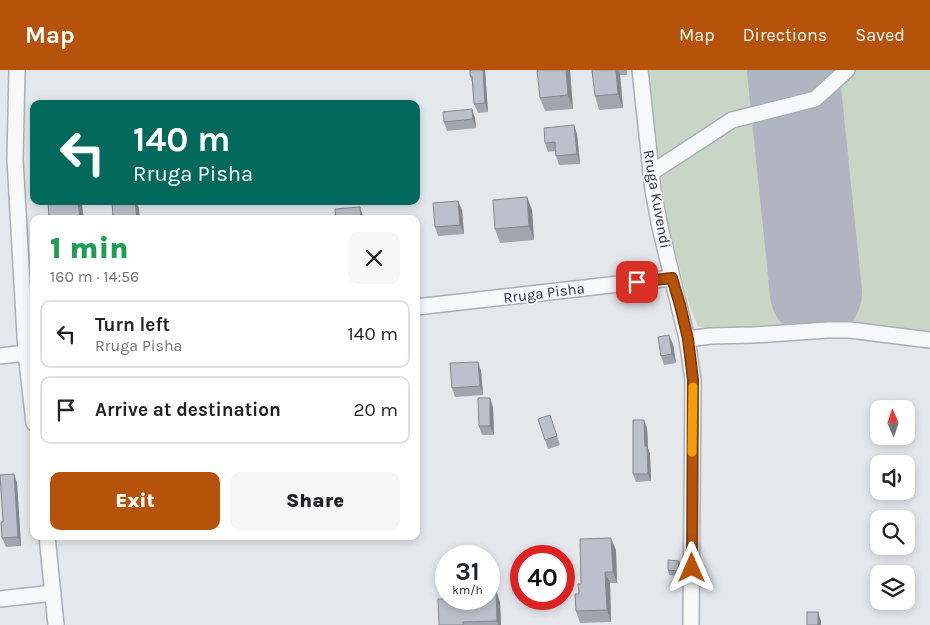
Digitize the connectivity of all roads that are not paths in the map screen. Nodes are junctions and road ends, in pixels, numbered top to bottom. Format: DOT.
graph roads {
  1 [pos="17,70"];
  2 [pos="640,70"];
  3 [pos="847,70"];
  4 [pos="651,174"];
  5 [pos="28,274"];
  6 [pos="672,278"];
  7 [pos="420,308"];
  8 [pos="688,339"];
  9 [pos="930,340"];
  10 [pos="30,353"];
  11 [pos="0,356"];
  12 [pos="47,540"];
  13 [pos="53,593"];
  14 [pos="0,599"];
  15 [pos="56,625"];
  16 [pos="692,625"];
  1 -- 5 [label="street"];
  2 -- 4 [label="street, Rruga Kuvendi"];
  3 -- 4 [label="street"];
  4 -- 6 [label="street, Rruga Kuvendi"];
  5 -- 10 [label="street"];
  6 -- 7 [label="street, Rruga Pisha"];
  6 -- 8 [label="street, Rruga Kuvendi"];
  8 -- 9 [label="street"];
  8 -- 16 [label="street, Rruga Kuvendi"];
  10 -- 11 [label="street"];
  12 -- 13 [label="street"];
  13 -- 14 [label="street"];
  13 -- 15 [label="street"];
}
